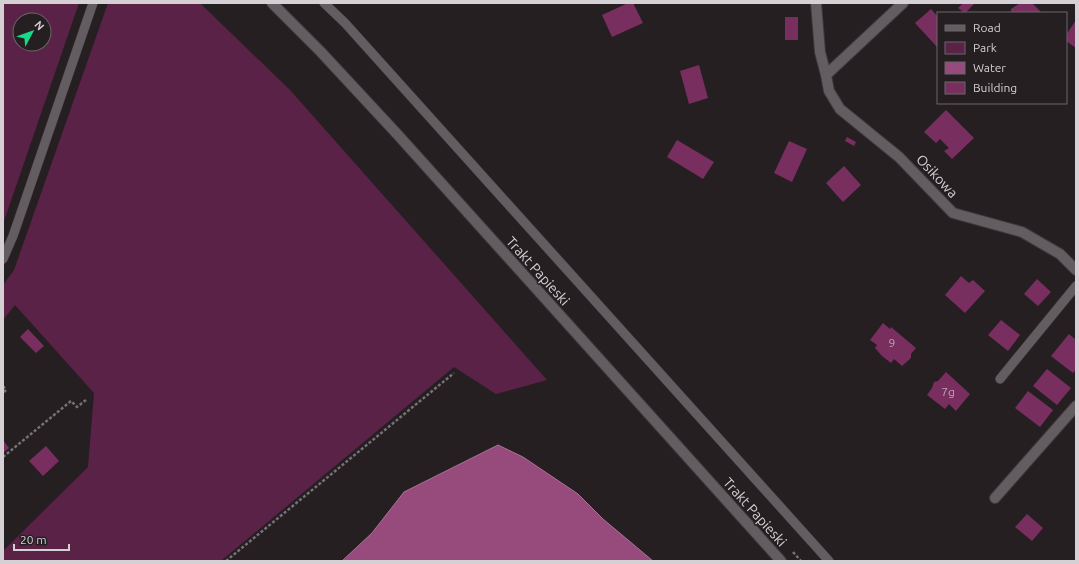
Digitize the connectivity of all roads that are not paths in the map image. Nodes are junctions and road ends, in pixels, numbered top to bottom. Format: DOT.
graph roads {
  1 [pos="92,3"];
  2 [pos="272,3"];
  3 [pos="324,3"];
  4 [pos="816,3"];
  5 [pos="903,3"];
  6 [pos="826,75"];
  7 [pos="3,259"];
  8 [pos="1076,270"];
  9 [pos="1076,286"];
  10 [pos="1000,379"];
  11 [pos="1076,406"];
  12 [pos="996,498"];
  13 [pos="781,561"];
  14 [pos="829,561"];
  1 -- 7 [label="lane"];
  2 -- 13 [label="street, Trakt Papieski"];
  3 -- 14 [label="lane"];
  4 -- 6 [label="street, Osikowa"];
  5 -- 6 [label="street"];
  6 -- 8 [label="street, Osikowa"];
  9 -- 10 [label="lane"];
  11 -- 12 [label="street"];
}
